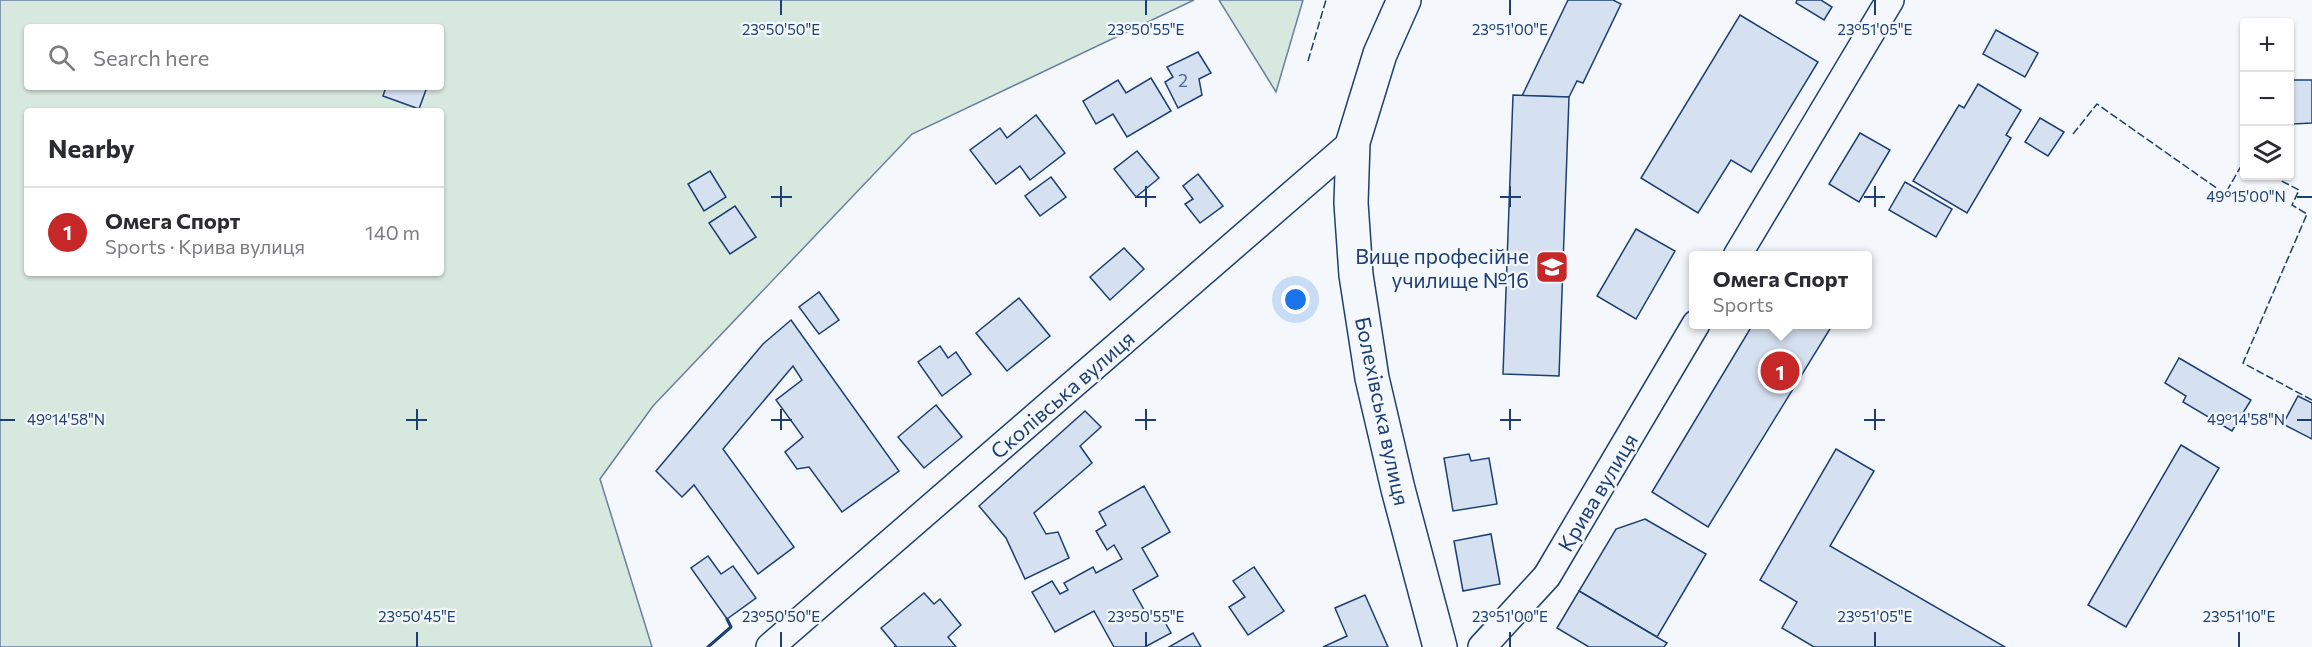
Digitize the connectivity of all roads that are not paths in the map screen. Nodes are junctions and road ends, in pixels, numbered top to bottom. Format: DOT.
graph roads {
  1 [pos="1404,0"];
  2 [pos="1890,0"];
  3 [pos="1353,142"];
  4 [pos="1739,251"];
  5 [pos="1693,329"];
  6 [pos="770,647"];
  7 [pos="1440,647"];
  8 [pos="1482,647"];
  1 -- 3 [label="main road, Болехівська вулиця"];
  2 -- 4 [label="street"];
  3 -- 6 [label="street, Сколівська вулиця"];
  3 -- 7 [label="main road, Болехівська вулиця"];
  5 -- 8 [label="street, Крива вулиця"];
}
